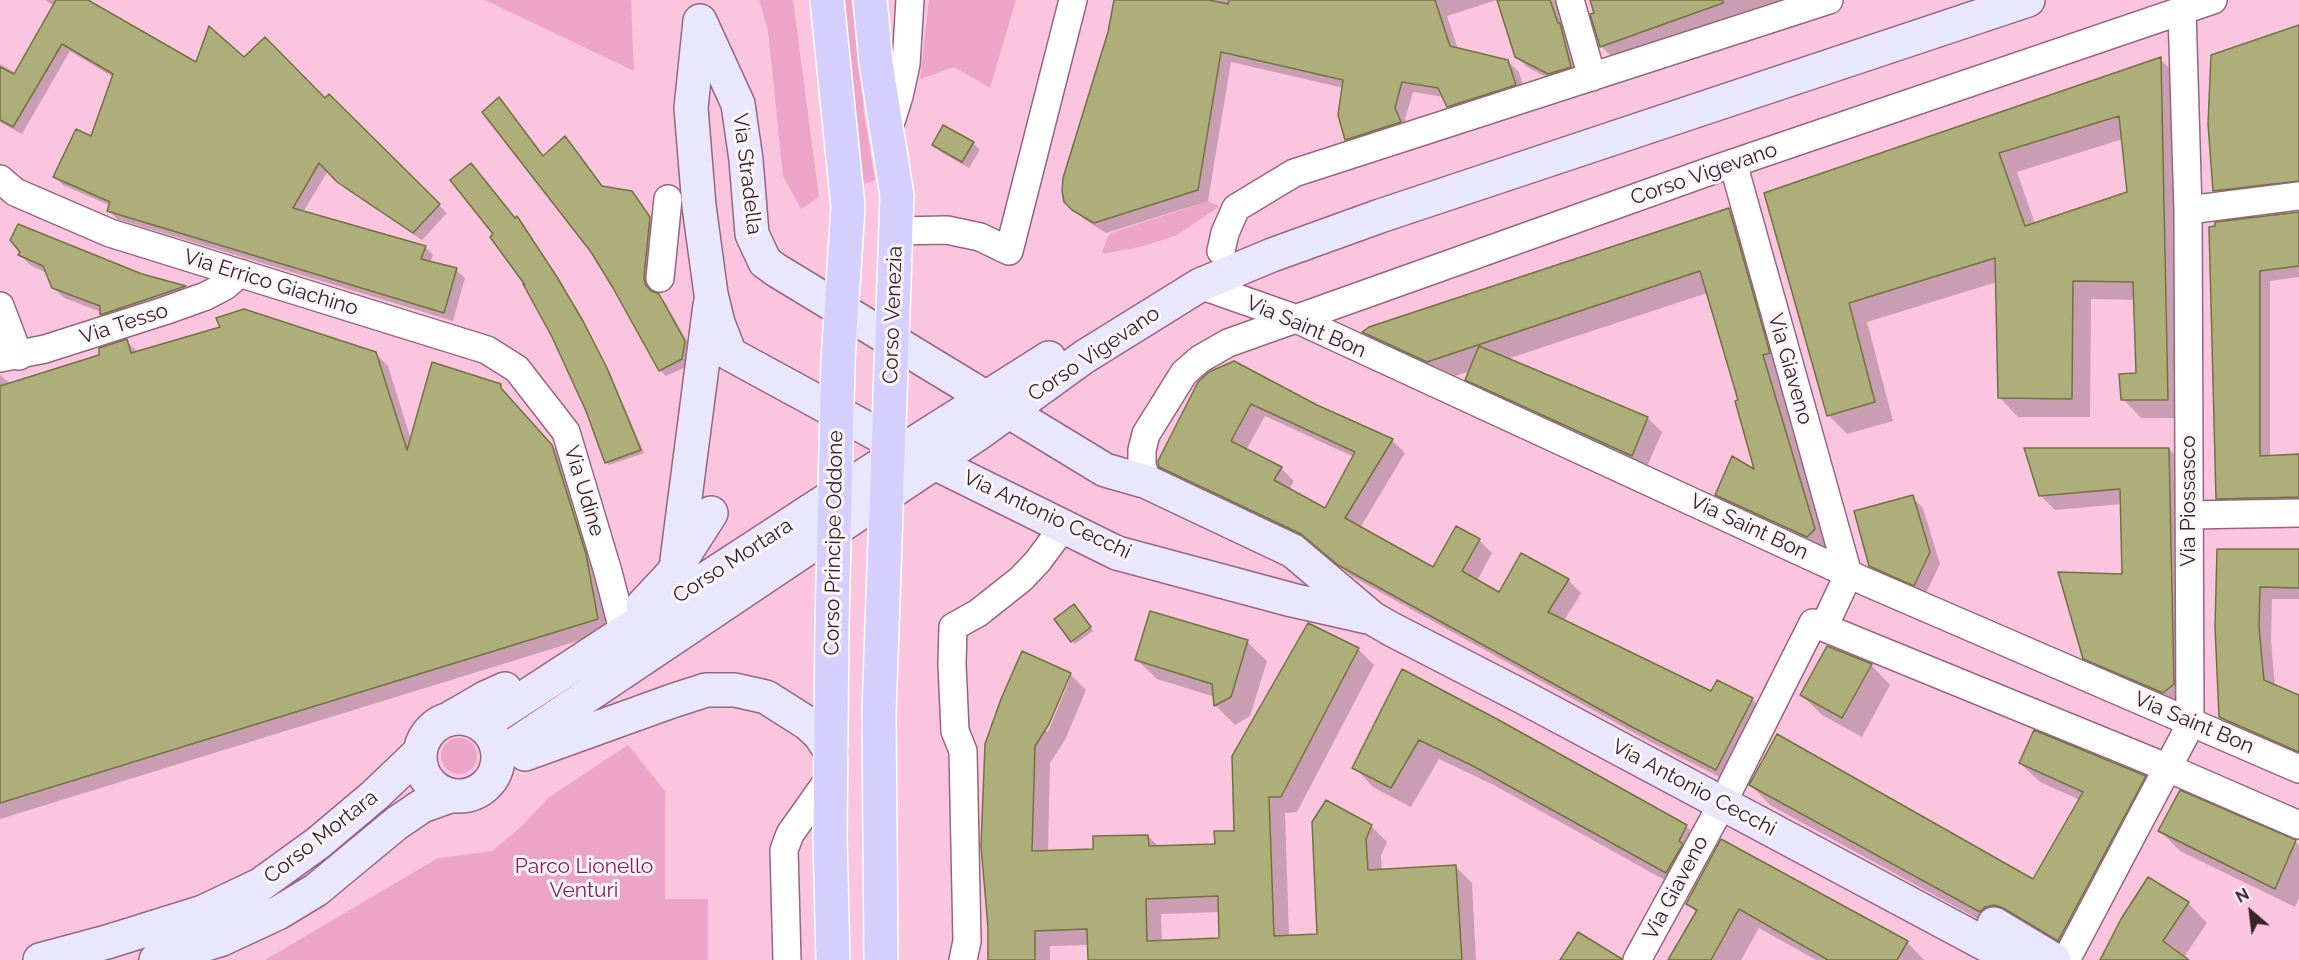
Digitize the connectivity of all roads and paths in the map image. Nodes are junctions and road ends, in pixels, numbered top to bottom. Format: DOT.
graph roads {
  1 [pos="827,0"];
  2 [pos="870,0"];
  3 [pos="910,0"];
  4 [pos="1073,0"];
  5 [pos="1570,0"];
  6 [pos="1829,0"];
  7 [pos="2028,0"];
  8 [pos="2213,0"];
  9 [pos="700,11"];
  10 [pos="2182,11"];
  11 [pos="1592,77"];
  12 [pos="886,135"];
  13 [pos="1733,163"];
  14 [pos="0,178"];
  15 [pos="2299,196"];
  16 [pos="668,199"];
  17 [pos="12,201"];
  18 [pos="2188,210"];
  19 [pos="1374,219"];
  20 [pos="896,231"];
  21 [pos="1221,251"];
  22 [pos="240,273"];
  23 [pos="660,278"];
  24 [pos="1200,285"];
  25 [pos="711,294"];
  26 [pos="0,306"];
  27 [pos="841,310"];
  28 [pos="1294,318"];
  29 [pos="892,342"];
  30 [pos="9,357"];
  31 [pos="518,369"];
  32 [pos="997,405"];
  33 [pos="837,412"];
  34 [pos="905,452"];
  35 [pos="1147,482"];
  36 [pos="835,495"];
  37 [pos="886,495"];
  38 [pos="711,513"];
  39 [pos="2299,513"];
  40 [pos="2189,515"];
  41 [pos="1064,526"];
  42 [pos="835,530"];
  43 [pos="675,568"];
  44 [pos="1846,579"];
  45 [pos="1372,618"];
  46 [pos="1820,621"];
  47 [pos="622,626"];
  48 [pos="447,720"];
  49 [pos="482,725"];
  50 [pos="2188,727"];
  51 [pos="420,752"];
  52 [pos="2170,763"];
  53 [pos="831,764"];
  54 [pos="497,766"];
  55 [pos="2299,769"];
  56 [pos="450,796"];
  57 [pos="1722,803"];
  58 [pos="2299,825"];
  59 [pos="1860,877"];
  60 [pos="40,960"];
  61 [pos="156,960"];
  62 [pos="787,960"];
  63 [pos="833,960"];
  64 [pos="881,960"];
  65 [pos="963,960"];
  66 [pos="1637,960"];
  67 [pos="2015,960"];
  68 [pos="2054,960"];
  69 [pos="2066,960"];
  1 -- 27 [label="main road"];
  2 -- 12 [label="main road, Corso Venezia"];
  3 -- 12 [label="street, Corso Venezia"];
  4 -- 20 [label="street"];
  5 -- 11 [label="street"];
  6 -- 11 [label="street"];
  7 -- 19 [label="main road, Corso Vigevano"];
  8 -- 10 [label="street, Corso Vigevano"];
  9 -- 25 [label="main road, Via Stradella"];
  9 -- 27 [label="main road, Via Stradella"];
  10 -- 13 [label="street, Corso Vigevano"];
  10 -- 18 [label="street, Via Piossasco"];
  11 -- 21 [label="street"];
  12 -- 20 [label="main road, Corso Venezia"];
  13 -- 28 [label="street, Corso Vigevano"];
  13 -- 44 [label="street, Via Giaveno"];
  14 -- 17 [label="street, Via Errico Giachino"];
  15 -- 18 [label="street"];
  16 -- 23 [label="street"];
  17 -- 22 [label="street, Via Errico Giachino"];
  18 -- 40 [label="street, Via Piossasco"];
  19 -- 21 [label="main road, Corso Vigevano"];
  19 -- 24 [label="main road, Corso Vigevano"];
  20 -- 29 [label="main road, Corso Venezia"];
  21 -- 32 [label="main road, Corso Vigevano"];
  22 -- 30 [label="street, Via Tesso"];
  22 -- 31 [label="street, Via Errico Giachino"];
  24 -- 28 [label="street, Via Saint Bon"];
  24 -- 32 [label="main road, Corso Vigevano"];
  25 -- 33 [label="main road, Via Stradella"];
  25 -- 43 [label="main road"];
  26 -- 30 [label="street"];
  27 -- 29 [label="main road, Via Stradella"];
  27 -- 33 [label="main road, Corso Principe Oddone"];
  28 -- 35 [label="street, Corso Vigevano"];
  28 -- 44 [label="street, Via Saint Bon"];
  29 -- 32 [label="main road, Via Stradella"];
  29 -- 34 [label="main road, Corso Venezia"];
  31 -- 47 [label="street, Via Udine"];
  32 -- 34 [label="main road, Corso Mortara"];
  32 -- 35 [label="main road, Via Antonio Cecchi"];
  33 -- 34 [label="main road, Via Antonio Cecchi"];
  33 -- 36 [label="main road, Corso Principe Oddone"];
  34 -- 36 [label="main road, Corso Mortara"];
  34 -- 37 [label="main road, Corso Venezia"];
  34 -- 37 [label="main road"];
  34 -- 41 [label="main road, Via Antonio Cecchi"];
  35 -- 45 [label="main road, Via Antonio Cecchi"];
  36 -- 42 [label="main road, Corso Principe Oddone"];
  36 -- 49 [label="main road, Corso Mortara"];
  37 -- 42 [label="main road"];
  37 -- 64 [label="main road"];
  38 -- 43 [label="main road"];
  39 -- 40 [label="street"];
  40 -- 50 [label="street, Via Piossasco"];
  41 -- 45 [label="main road, Via Antonio Cecchi"];
  41 -- 65 [label="street"];
  42 -- 53 [label="main road, Corso Principe Oddone"];
  42 -- 54 [label="main road, Corso Mortara"];
  43 -- 47 [label="main road"];
  44 -- 46 [label="street, Via Giaveno"];
  44 -- 50 [label="street, Via Saint Bon"];
  45 -- 57 [label="main road, Via Antonio Cecchi"];
  46 -- 52 [label="street"];
  46 -- 57 [label="street, Via Giaveno"];
  47 -- 48 [label="main road"];
  48 -- 49 [label="main road"];
  48 -- 51 [label="main road"];
  49 -- 54 [label="main road"];
  50 -- 52 [label="street, Via Piossasco"];
  50 -- 55 [label="street, Via Saint Bon"];
  51 -- 56 [label="main road"];
  51 -- 60 [label="main road, Corso Mortara"];
  52 -- 58 [label="street"];
  52 -- 69 [label="street, Via Piossasco"];
  53 -- 54 [label="main road"];
  53 -- 62 [label="street"];
  53 -- 63 [label="main road, Corso Principe Oddone"];
  54 -- 56 [label="main road"];
  56 -- 61 [label="main road, Corso Mortara"];
  57 -- 59 [label="main road, Via Antonio Cecchi"];
  57 -- 66 [label="street, Via Giaveno"];
  59 -- 67 [label="main road, Via Antonio Cecchi"];
  59 -- 68 [label="main road"];
}
